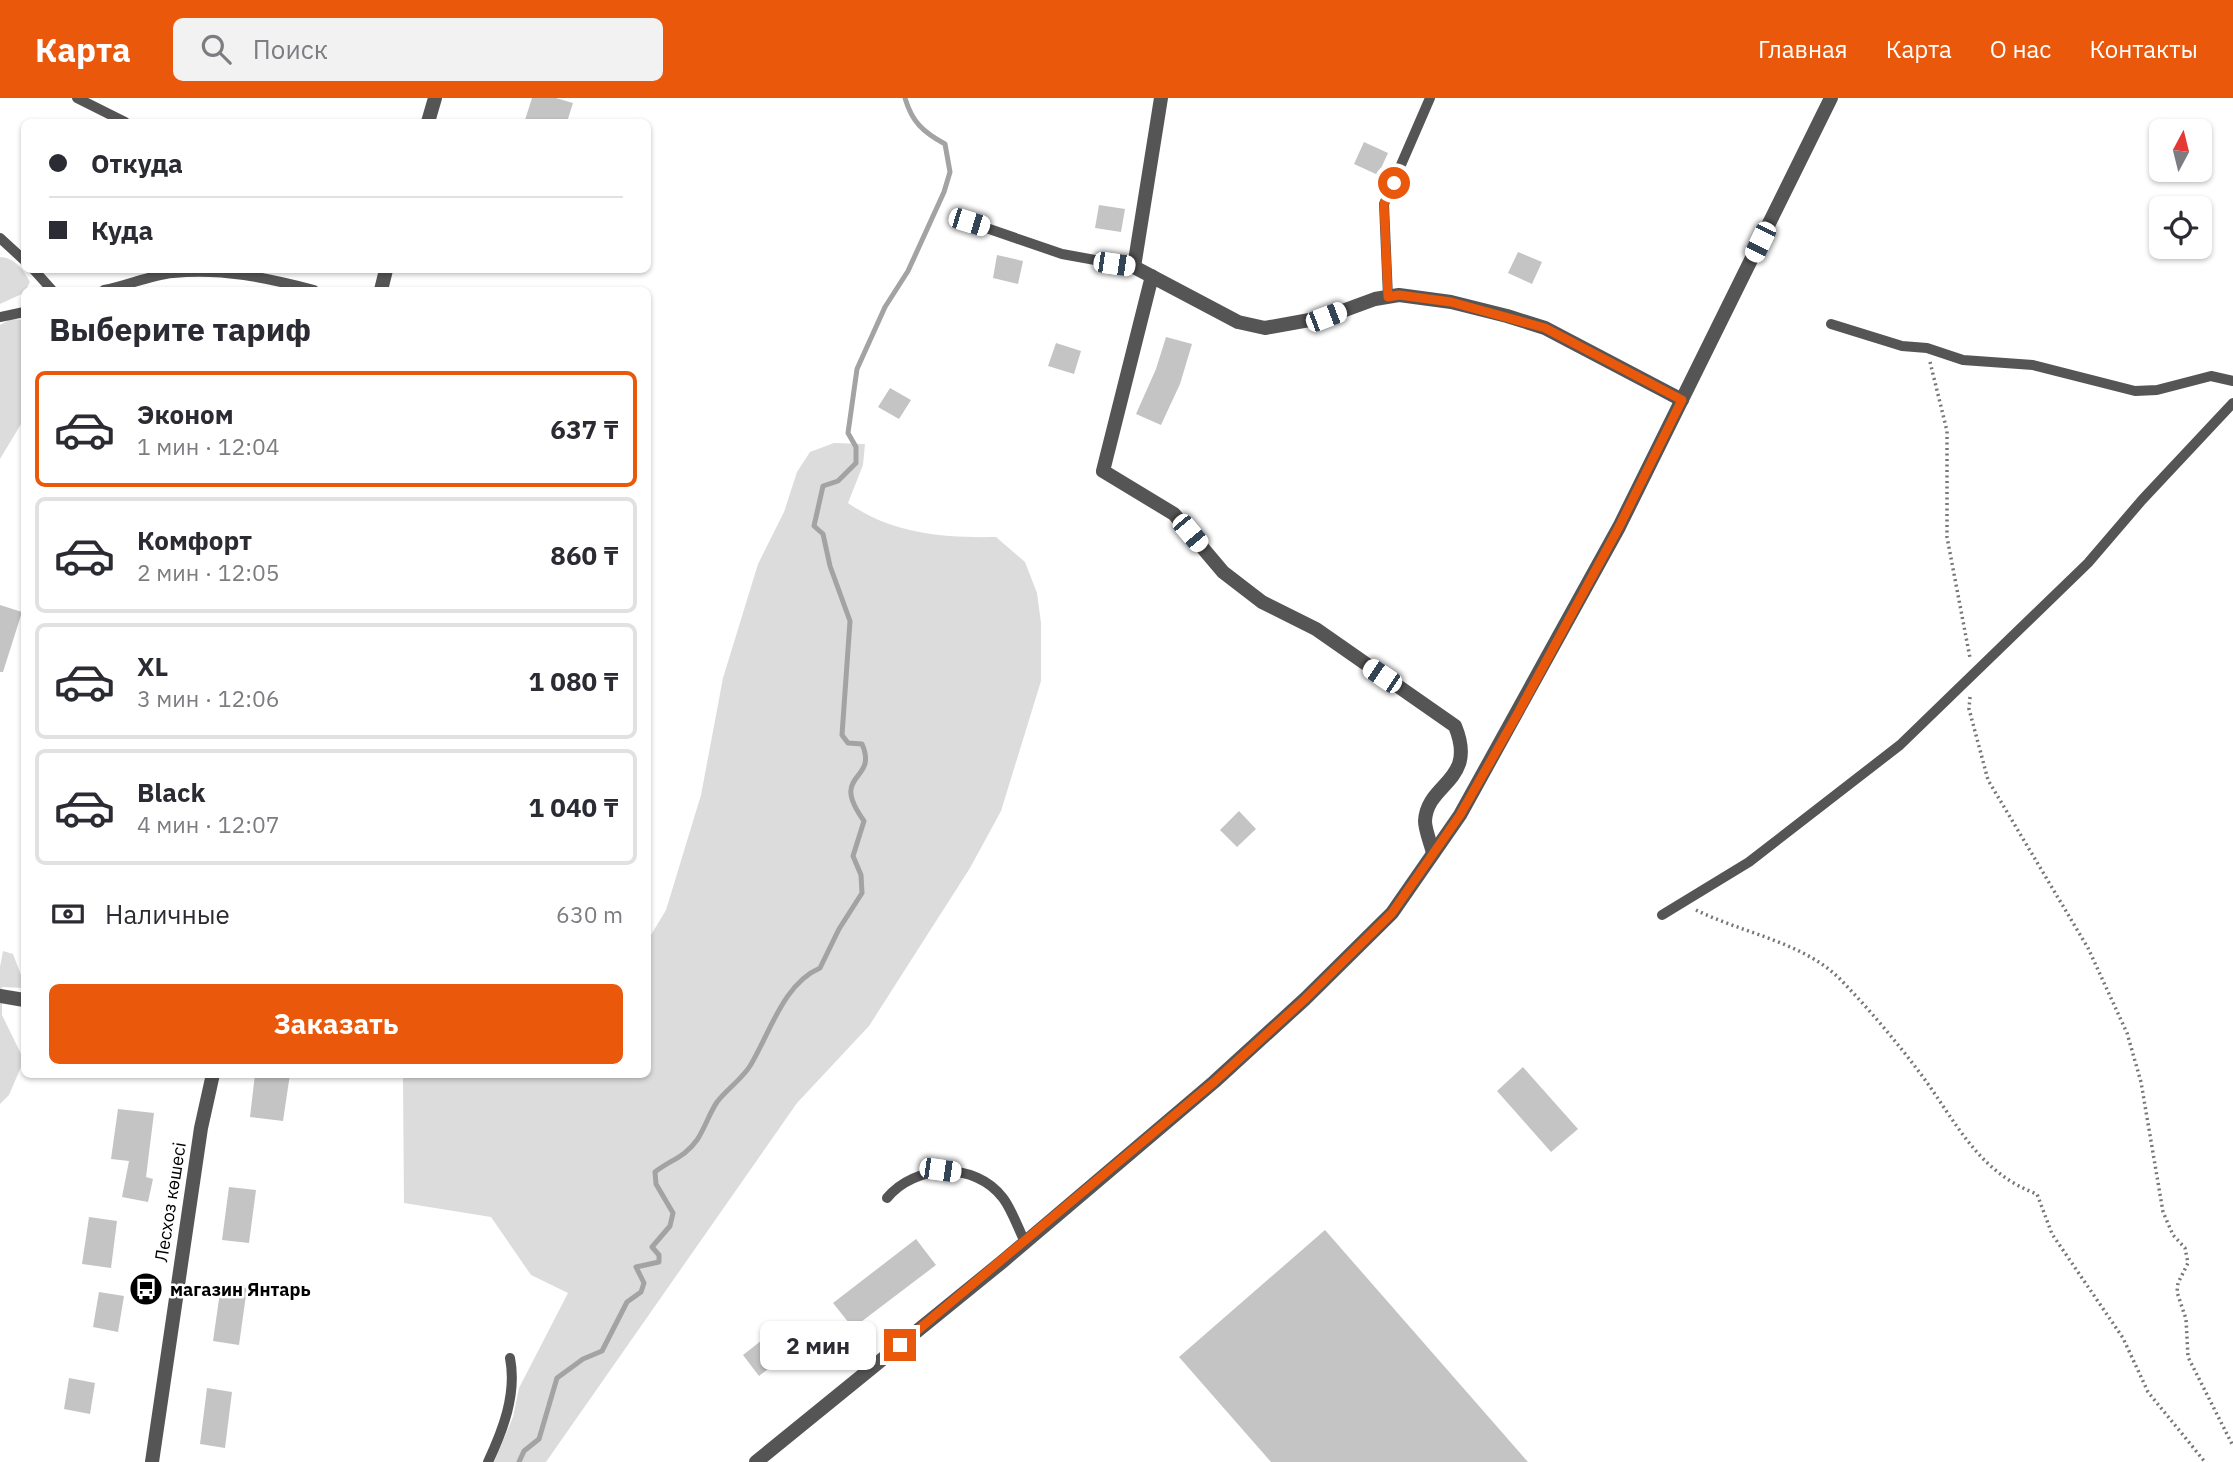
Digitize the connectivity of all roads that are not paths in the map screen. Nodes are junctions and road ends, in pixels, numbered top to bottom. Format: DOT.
graph roads {
  1 [pos="77,98"];
  2 [pos="435,98"];
  3 [pos="1161,98"];
  4 [pos="1430,98"];
  5 [pos="1831,98"];
  6 [pos="119,119"];
  7 [pos="429,119"];
  8 [pos="969,222"];
  9 [pos="0,238"];
  10 [pos="21,257"];
  11 [pos="1134,267"];
  12 [pos="37,273"];
  13 [pos="171,273"];
  14 [pos="255,273"];
  15 [pos="1152,276"];
  16 [pos="49,287"];
  17 [pos="116,287"];
  18 [pos="304,287"];
  19 [pos="1388,297"];
  20 [pos="21,313"];
  21 [pos="0,317"];
  22 [pos="1831,324"];
  23 [pos="2233,381"];
  24 [pos="1682,400"];
  25 [pos="2233,403"];
  26 [pos="1433,853"];
  27 [pos="1662,915"];
  28 [pos="0,996"];
  29 [pos="21,1000"];
  30 [pos="212,1078"];
  31 [pos="887,1198"];
  32 [pos="1025,1242"];
  33 [pos="510,1358"];
  34 [pos="152,1462"];
  35 [pos="488,1462"];
  36 [pos="756,1462"];
  1 -- 6 [label="lane"];
  2 -- 7 [label="street"];
  3 -- 11 [label="street"];
  4 -- 19 [label="lane"];
  5 -- 24 [label="street"];
  8 -- 11 [label="lane"];
  9 -- 10 [label="lane"];
  11 -- 15 [label="street"];
  12 -- 16 [label="lane"];
  13 -- 17 [label="lane"];
  14 -- 18 [label="lane"];
  15 -- 19 [label="street"];
  15 -- 26 [label="street"];
  19 -- 24 [label="street"];
  20 -- 21 [label="lane"];
  22 -- 23 [label="lane"];
  24 -- 26 [label="street"];
  25 -- 27 [label="lane"];
  26 -- 32 [label="street"];
  28 -- 29 [label="street"];
  30 -- 34 [label="street, Лесхоз көшесі"];
  31 -- 32 [label="lane"];
  32 -- 36 [label="street"];
  33 -- 35 [label="lane"];
}
